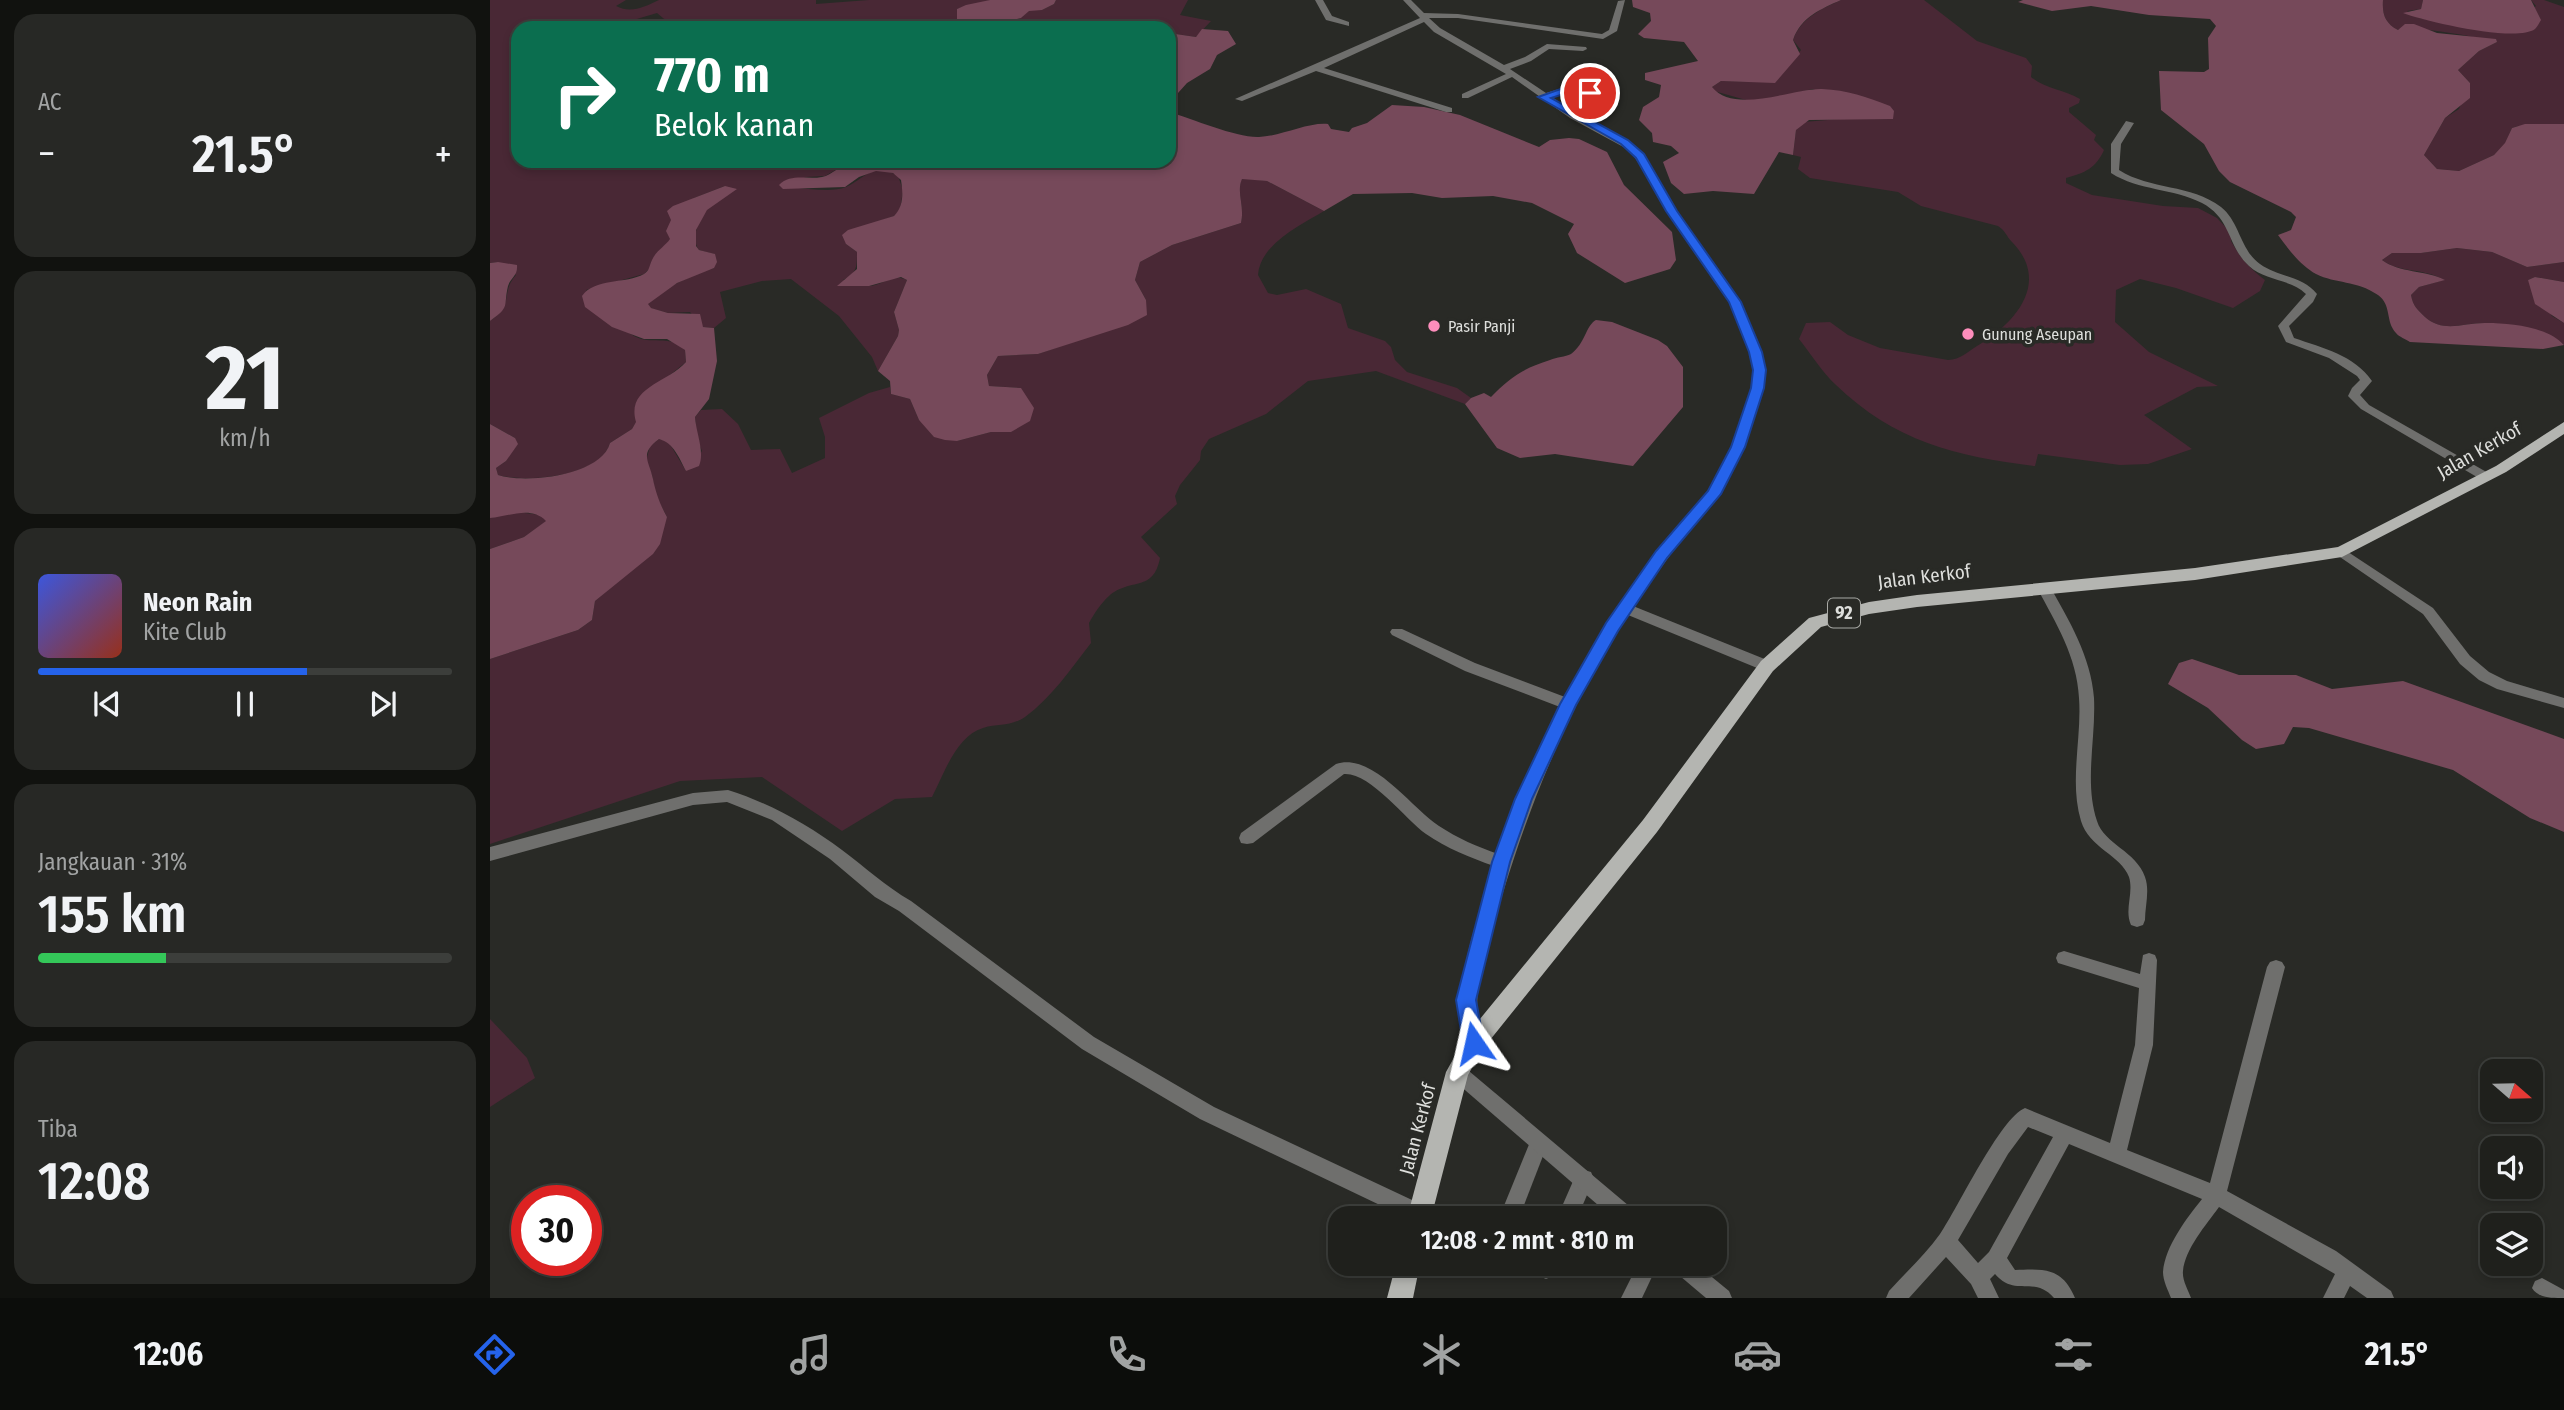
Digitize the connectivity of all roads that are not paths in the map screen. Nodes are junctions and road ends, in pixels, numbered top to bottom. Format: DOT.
graph roads {
  1 [pos="1319,0"];
  2 [pos="1408,0"];
  3 [pos="1622,1"];
  4 [pos="1423,17"];
  5 [pos="1346,24"];
  6 [pos="1583,50"];
  7 [pos="1316,68"];
  8 [pos="1509,71"];
  9 [pos="1465,96"];
  10 [pos="1607,96"];
  11 [pos="1543,97"];
  12 [pos="1239,99"];
  13 [pos="1449,110"];
  14 [pos="2129,123"];
  15 [pos="2564,426"];
  16 [pos="2486,477"];
  17 [pos="2342,552"];
  18 [pos="2044,588"];
  19 [pos="1624,608"];
  20 [pos="1397,632"];
  21 [pos="1767,666"];
  22 [pos="2564,703"];
  23 [pos="1568,704"];
  24 [pos="1247,838"];
  25 [pos="490,854"];
  26 [pos="1501,862"];
  27 [pos="2137,920"];
  28 [pos="2064,958"];
  29 [pos="2149,960"];
  30 [pos="2276,967"];
  31 [pos="2146,983"];
  32 [pos="1474,1043"];
  33 [pos="1457,1072"];
  34 [pos="2066,1132"];
  35 [pos="1539,1143"];
  36 [pos="2117,1153"];
  37 [pos="1584,1179"];
  38 [pos="2216,1195"];
  39 [pos="1399,1206"];
  40 [pos="1423,1206"];
  41 [pos="1514,1206"];
  42 [pos="1572,1206"];
  43 [pos="1614,1206"];
  44 [pos="1946,1242"];
  45 [pos="1996,1259"];
  46 [pos="2347,1272"];
  47 [pos="1405,1276"];
  48 [pos="1642,1276"];
  49 [pos="1695,1276"];
  50 [pos="1978,1277"];
  51 [pos="1400,1298"];
  52 [pos="1631,1298"];
  53 [pos="1722,1298"];
  54 [pos="1896,1298"];
  55 [pos="1989,1298"];
  56 [pos="2065,1298"];
  57 [pos="2181,1298"];
  58 [pos="2333,1298"];
  59 [pos="2384,1298"];
  1 -- 5 [label="street"];
  2 -- 4 [label="street"];
  3 -- 4 [label="street"];
  4 -- 7 [label="street"];
  4 -- 8 [label="street"];
  6 -- 8 [label="street"];
  7 -- 12 [label="street"];
  7 -- 13 [label="street"];
  8 -- 9 [label="street"];
  8 -- 11 [label="street"];
  10 -- 11 [label="street"];
  11 -- 19 [label="street"];
  14 -- 16 [label="street"];
  15 -- 16 [label="main road, Jalan Kerkof / 92"];
  16 -- 17 [label="main road, Jalan Kerkof / 92"];
  17 -- 18 [label="main road, Jalan Kerkof / 92"];
  17 -- 22 [label="street"];
  18 -- 21 [label="main road, Jalan Kerkof / 92"];
  18 -- 27 [label="street"];
  19 -- 21 [label="street"];
  19 -- 23 [label="street"];
  20 -- 23 [label="street"];
  21 -- 32 [label="main road, Jalan Kerkof / 92"];
  23 -- 26 [label="street"];
  24 -- 26 [label="street"];
  25 -- 39 [label="street"];
  26 -- 32 [label="street"];
  28 -- 31 [label="street"];
  29 -- 31 [label="street"];
  30 -- 38 [label="street"];
  31 -- 36 [label="street"];
  32 -- 33 [label="main road, Jalan Kerkof / 92"];
  33 -- 35 [label="street"];
  33 -- 40 [label="main road, Jalan Kerkof / 92"];
  34 -- 36 [label="street"];
  34 -- 44 [label="street"];
  34 -- 45 [label="street"];
  35 -- 37 [label="street"];
  35 -- 41 [label="street"];
  36 -- 38 [label="street"];
  37 -- 42 [label="street"];
  37 -- 43 [label="street"];
  38 -- 46 [label="street"];
  38 -- 57 [label="street"];
  44 -- 50 [label="street"];
  44 -- 54 [label="street"];
  45 -- 50 [label="street"];
  45 -- 56 [label="street"];
  46 -- 58 [label="street"];
  46 -- 59 [label="street"];
  47 -- 51 [label="main road"];
  48 -- 52 [label="street"];
  49 -- 53 [label="street"];
  50 -- 55 [label="street"];
}
